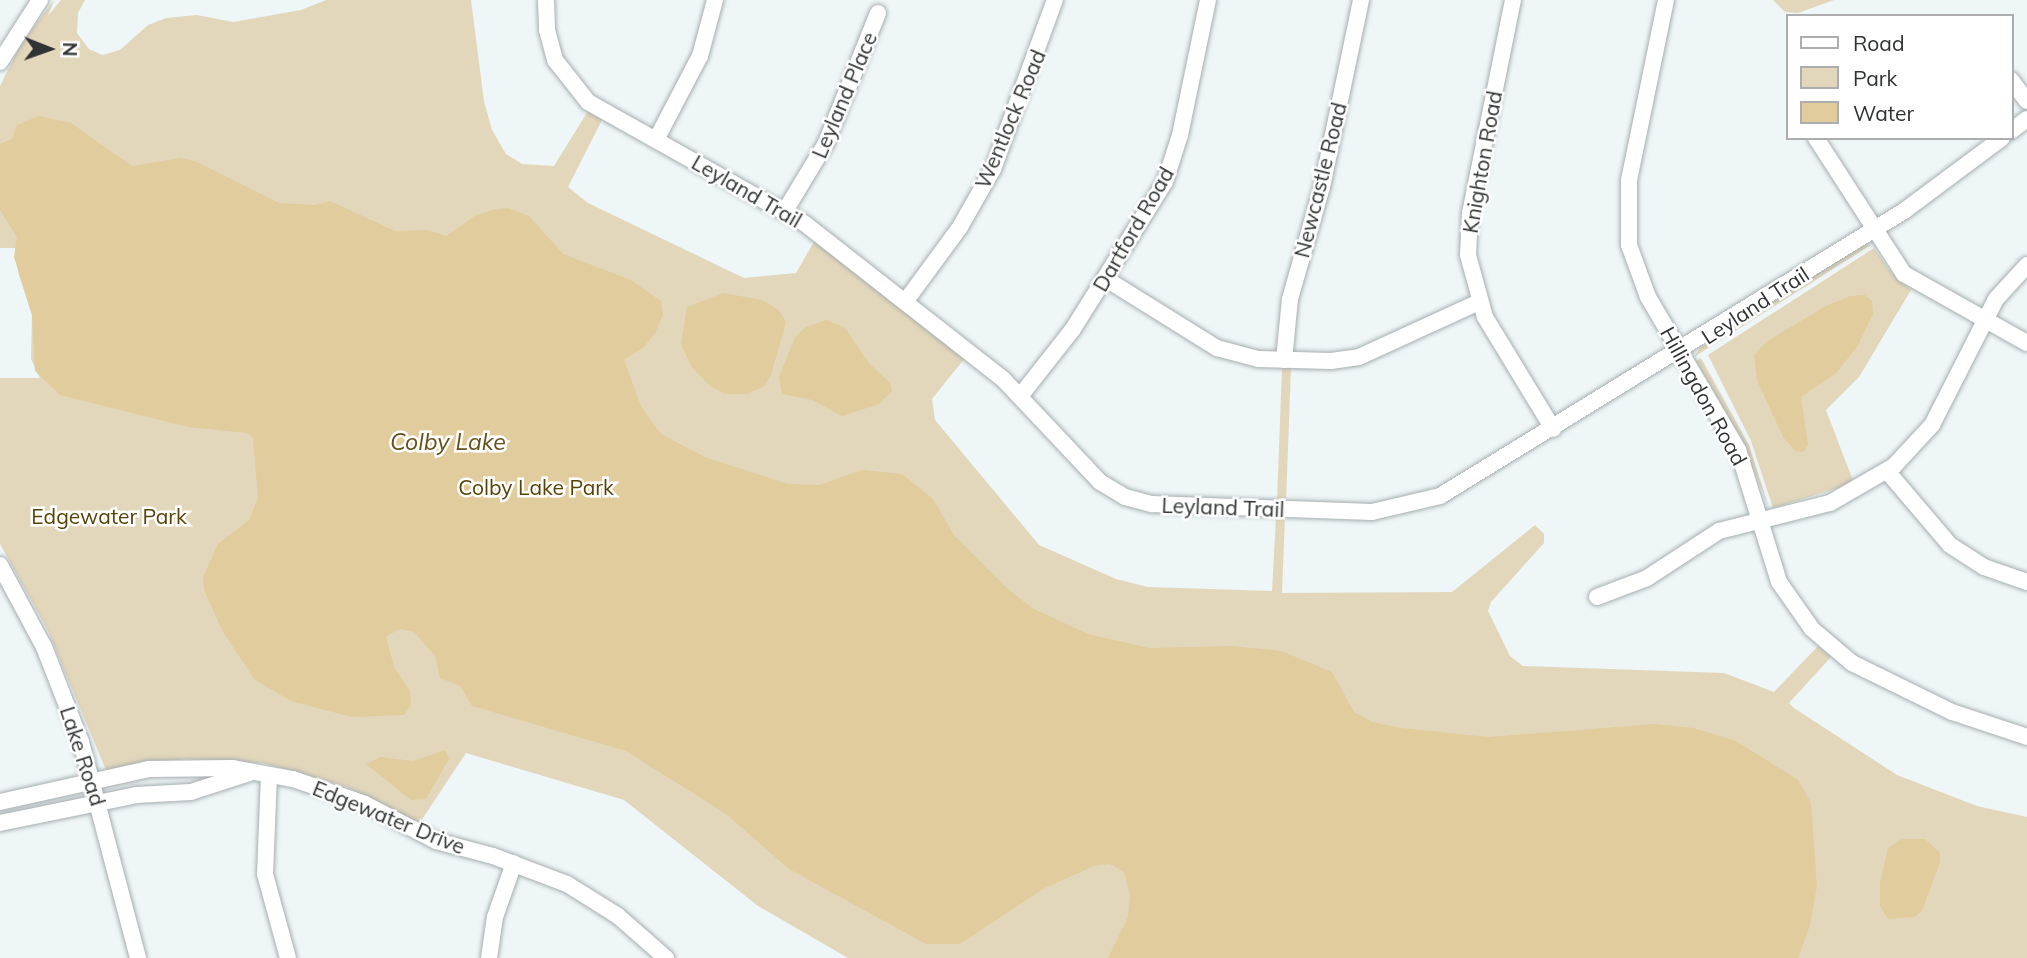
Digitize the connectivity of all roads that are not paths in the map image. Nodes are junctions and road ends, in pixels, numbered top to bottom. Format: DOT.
graph roads {
  1 [pos="40,0"];
  2 [pos="546,0"];
  3 [pos="715,0"];
  4 [pos="1055,0"];
  5 [pos="1208,0"];
  6 [pos="1361,0"];
  7 [pos="1513,0"];
  8 [pos="1666,0"];
  9 [pos="878,13"];
  10 [pos="0,62"];
  11 [pos="2013,83"];
  12 [pos="2027,101"];
  13 [pos="2027,118"];
  14 [pos="2013,129"];
  15 [pos="656,140"];
  16 [pos="1817,140"];
  17 [pos="1999,140"];
  18 [pos="785,211"];
  19 [pos="1873,231"];
  20 [pos="2027,265"];
  21 [pos="1106,279"];
  22 [pos="905,302"];
  23 [pos="1479,302"];
  24 [pos="1986,320"];
  25 [pos="2027,343"];
  26 [pos="1681,352"];
  27 [pos="1284,360"];
  28 [pos="1021,396"];
  29 [pos="1553,429"];
  30 [pos="1887,471"];
  31 [pos="1759,519"];
  32 [pos="0,565"];
  33 [pos="2027,582"];
  34 [pos="1597,597"];
  35 [pos="2027,737"];
  36 [pos="249,773"];
  37 [pos="269,775"];
  38 [pos="92,779"];
  39 [pos="0,802"];
  40 [pos="99,803"];
  41 [pos="0,824"];
  42 [pos="514,863"];
  43 [pos="138,958"];
  44 [pos="288,958"];
  45 [pos="489,958"];
  46 [pos="666,958"];
  1 -- 10 [label="street"];
  2 -- 15 [label="street, Leyland Trail"];
  3 -- 15 [label="street"];
  4 -- 22 [label="street, Wentlock Road"];
  5 -- 21 [label="street, Dartford Road"];
  6 -- 27 [label="street, Newcastle Road"];
  7 -- 23 [label="street, Knighton Road"];
  8 -- 26 [label="street, Hillingdon Road"];
  9 -- 18 [label="street, Leyland Place"];
  11 -- 12 [label="street"];
  13 -- 14 [label="street"];
  15 -- 18 [label="street, Leyland Trail"];
  16 -- 19 [label="street"];
  17 -- 19 [label="street, Leyland Trail"];
  18 -- 22 [label="street, Leyland Trail"];
  19 -- 24 [label="street"];
  19 -- 26 [label="street, Leyland Trail"];
  20 -- 24 [label="street"];
  21 -- 27 [label="street"];
  21 -- 28 [label="street, Dartford Road"];
  22 -- 28 [label="street, Leyland Trail"];
  23 -- 27 [label="street"];
  23 -- 29 [label="street, Knighton Road"];
  24 -- 25 [label="street"];
  24 -- 30 [label="street"];
  26 -- 29 [label="street, Leyland Trail"];
  26 -- 31 [label="street, Hillingdon Road"];
  28 -- 29 [label="street, Leyland Trail"];
  30 -- 31 [label="street"];
  30 -- 33 [label="street"];
  31 -- 34 [label="street"];
  31 -- 35 [label="street, Hillingdon Road"];
  32 -- 38 [label="street, Lake Road"];
  36 -- 37 [label="street, Edgewater Drive"];
  36 -- 38 [label="street, Edgewater Drive"];
  36 -- 40 [label="street, Edgewater Drive"];
  37 -- 42 [label="street, Edgewater Drive"];
  37 -- 44 [label="street"];
  38 -- 39 [label="street, Edgewater Drive"];
  38 -- 40 [label="street, Lake Road"];
  40 -- 41 [label="street, Edgewater Drive"];
  40 -- 43 [label="street, Lake Road"];
  42 -- 45 [label="street"];
  42 -- 46 [label="street, Edgewater Drive"];
}
